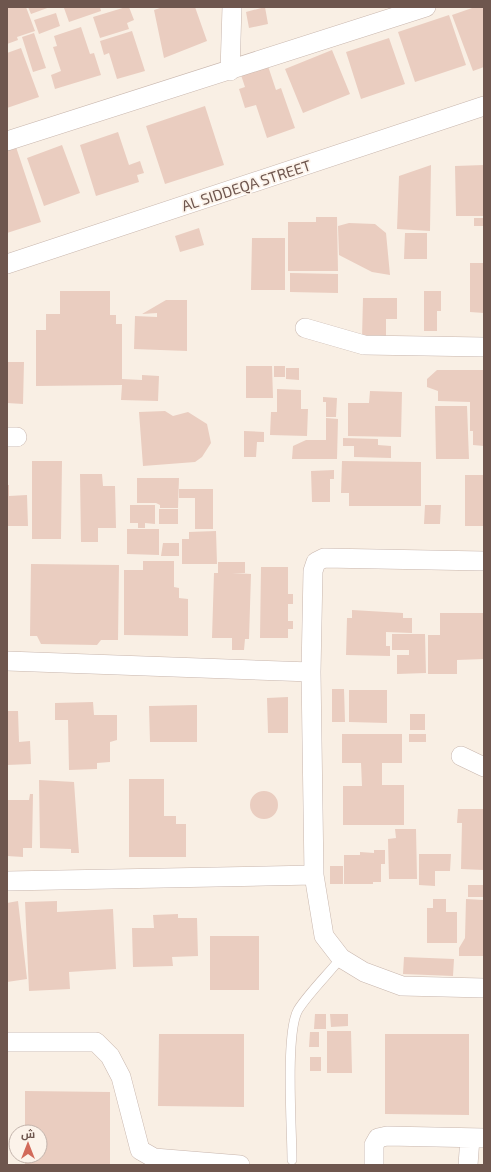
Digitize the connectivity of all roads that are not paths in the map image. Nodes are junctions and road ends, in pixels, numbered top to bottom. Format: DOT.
graph roads {
  1 [pos="232,7"];
  2 [pos="426,7"];
  3 [pos="230,71"];
  4 [pos="484,106"];
  5 [pos="7,141"];
  6 [pos="7,264"];
  7 [pos="305,328"];
  8 [pos="484,348"];
  9 [pos="484,561"];
  10 [pos="7,661"];
  11 [pos="311,672"];
  12 [pos="461,756"];
  13 [pos="484,767"];
  14 [pos="314,875"];
  15 [pos="7,881"];
  16 [pos="341,958"];
  17 [pos="484,988"];
  18 [pos="7,1042"];
  19 [pos="477,1138"];
  20 [pos="292,1160"];
  21 [pos="240,1165"];
  22 [pos="374,1165"];
  23 [pos="468,1165"];
  1 -- 3 [label="street"];
  2 -- 3 [label="street"];
  3 -- 5 [label="street"];
  4 -- 6 [label="street, AL SIDDEQA STREET"];
  7 -- 8 [label="street"];
  9 -- 11 [label="street"];
  10 -- 11 [label="street"];
  11 -- 14 [label="street"];
  12 -- 13 [label="street"];
  14 -- 15 [label="street"];
  14 -- 16 [label="street"];
  16 -- 17 [label="street"];
  16 -- 20 [label="lane"];
  18 -- 21 [label="street"];
  19 -- 22 [label="street"];
  19 -- 23 [label="street"];
}
